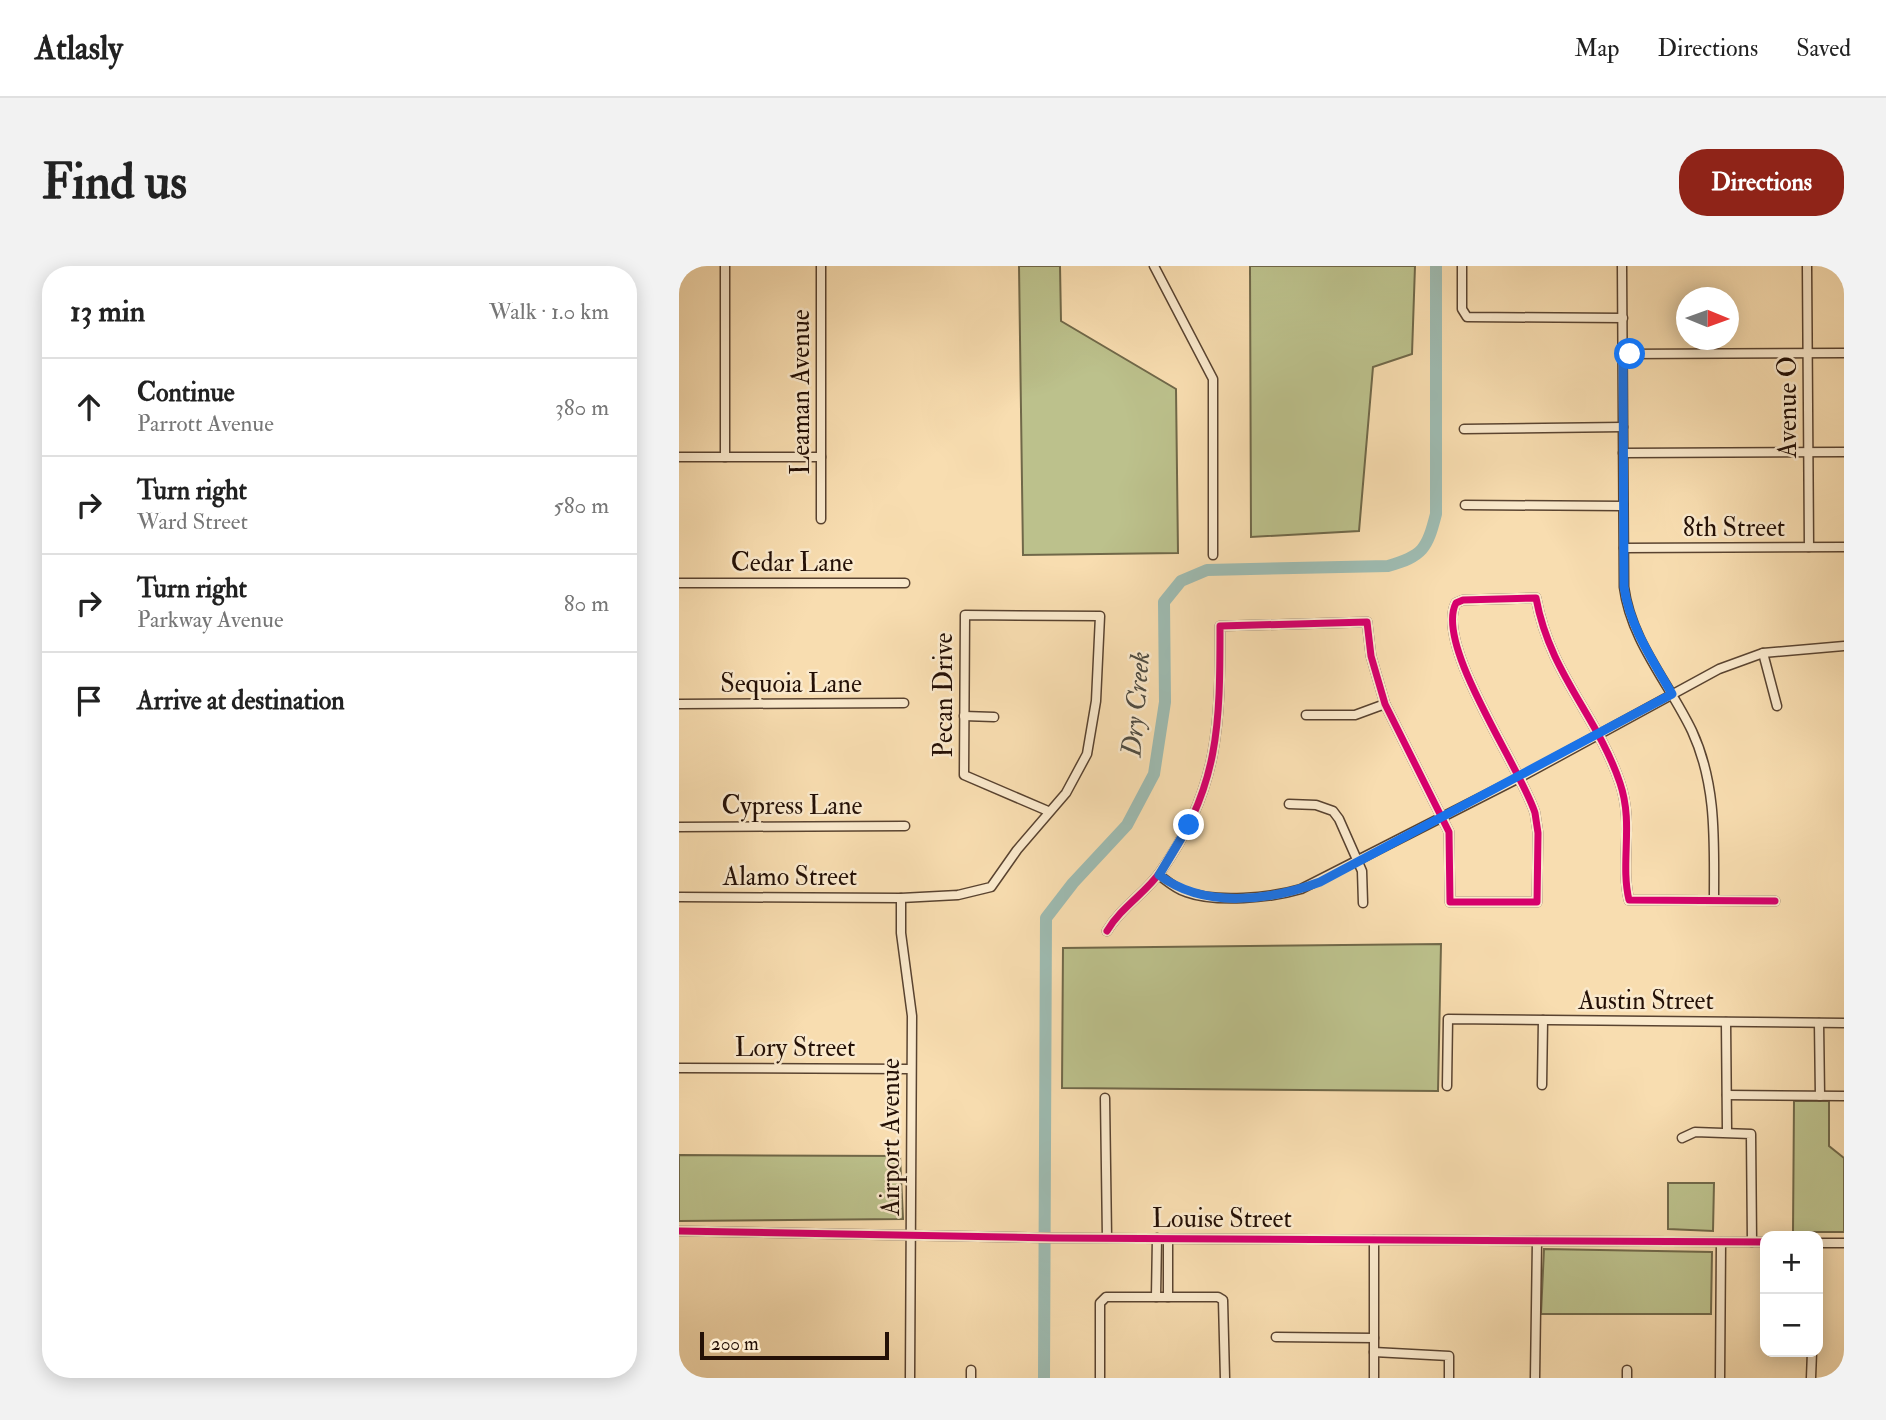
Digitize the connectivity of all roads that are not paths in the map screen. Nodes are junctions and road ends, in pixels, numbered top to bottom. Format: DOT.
graph roads {
  1 [pos="725,266"];
  2 [pos="821,266"];
  3 [pos="1154,266"];
  4 [pos="1462,266"];
  5 [pos="1622,266"];
  6 [pos="1807,266"];
  7 [pos="1623,318"];
  8 [pos="1808,353"];
  9 [pos="1844,353"];
  10 [pos="1623,354"];
  11 [pos="1623,427"];
  12 [pos="1464,429"];
  13 [pos="1808,452"];
  14 [pos="1844,452"];
  15 [pos="1623,453"];
  16 [pos="679,457"];
  17 [pos="725,457"];
  18 [pos="821,457"];
  19 [pos="1465,505"];
  20 [pos="1623,506"];
  21 [pos="821,519"];
  22 [pos="1809,547"];
  23 [pos="1844,547"];
  24 [pos="1623,548"];
  25 [pos="1213,555"];
  26 [pos="679,583"];
  27 [pos="905,583"];
  28 [pos="1100,616"];
  29 [pos="1844,646"];
  30 [pos="1763,653"];
  31 [pos="1672,694"];
  32 [pos="904,703"];
  33 [pos="679,704"];
  34 [pos="1385,704"];
  35 [pos="1777,706"];
  36 [pos="1305,715"];
  37 [pos="964,716"];
  38 [pos="994,717"];
  39 [pos="1597,736"];
  40 [pos="1520,778"];
  41 [pos="1289,804"];
  42 [pos="1048,811"];
  43 [pos="1442,817"];
  44 [pos="905,826"];
  45 [pos="679,827"];
  46 [pos="1359,862"];
  47 [pos="1159,875"];
  48 [pos="679,897"];
  49 [pos="901,898"];
  50 [pos="1714,899"];
  51 [pos="1775,901"];
  52 [pos="1363,903"];
  53 [pos="1107,931"];
  54 [pos="1543,1020"];
  55 [pos="1726,1022"];
  56 [pos="1819,1023"];
  57 [pos="1844,1023"];
  58 [pos="679,1068"];
  59 [pos="911,1069"];
  60 [pos="1542,1085"];
  61 [pos="1447,1086"];
  62 [pos="1727,1095"];
  63 [pos="1820,1096"];
  64 [pos="1844,1096"];
  65 [pos="1105,1098"];
  66 [pos="1727,1130"];
  67 [pos="1682,1139"];
  68 [pos="679,1231"];
  69 [pos="911,1234"];
  70 [pos="1107,1238"];
  71 [pos="1157,1238"];
  72 [pos="1168,1239"];
  73 [pos="1374,1240"];
  74 [pos="1537,1241"];
  75 [pos="1721,1242"];
  76 [pos="1752,1242"];
  77 [pos="1760,1242"];
  78 [pos="1823,1243"];
  79 [pos="1844,1243"];
  80 [pos="1156,1297"];
  81 [pos="1168,1297"];
  82 [pos="1276,1337"];
  83 [pos="1374,1338"];
  84 [pos="1374,1352"];
  85 [pos="1812,1357"];
  86 [pos="911,1378"];
  87 [pos="1100,1378"];
  88 [pos="1225,1378"];
  89 [pos="1374,1378"];
  90 [pos="1449,1378"];
  91 [pos="1535,1378"];
  92 [pos="1720,1378"];
  93 [pos="1811,1378"];
  1 -- 17 [label="street"];
  2 -- 18 [label="street, Leaman Avenue"];
  3 -- 25 [label="street"];
  4 -- 7 [label="street"];
  5 -- 7 [label="street"];
  6 -- 8 [label="street, Avenue O"];
  7 -- 10 [label="street"];
  8 -- 9 [label="street"];
  8 -- 10 [label="street"];
  8 -- 13 [label="street, Avenue O"];
  10 -- 11 [label="street"];
  11 -- 12 [label="street"];
  11 -- 15 [label="street"];
  13 -- 14 [label="street"];
  13 -- 15 [label="street"];
  13 -- 22 [label="street, Avenue O"];
  15 -- 20 [label="street"];
  16 -- 17 [label="street"];
  17 -- 18 [label="street"];
  18 -- 21 [label="street, Leaman Avenue"];
  19 -- 20 [label="street"];
  20 -- 24 [label="street"];
  22 -- 23 [label="street, 8th Street"];
  22 -- 24 [label="street, 8th Street"];
  24 -- 31 [label="street"];
  26 -- 27 [label="street, Cedar Lane"];
  28 -- 37 [label="street, Pecan Drive"];
  28 -- 42 [label="street, Alamo Street"];
  29 -- 30 [label="street"];
  30 -- 31 [label="street"];
  30 -- 35 [label="street"];
  31 -- 39 [label="street"];
  31 -- 50 [label="street"];
  32 -- 33 [label="street, Sequoia Lane"];
  34 -- 36 [label="street"];
  34 -- 43 [label="street"];
  34 -- 47 [label="street"];
  37 -- 38 [label="street"];
  37 -- 42 [label="street, Pecan Drive"];
  39 -- 40 [label="street"];
  39 -- 40 [label="street"];
  39 -- 50 [label="street"];
  40 -- 43 [label="street"];
  40 -- 43 [label="street"];
  41 -- 46 [label="street"];
  42 -- 49 [label="street, Alamo Street"];
  43 -- 46 [label="street"];
  44 -- 45 [label="street, Cypress Lane"];
  46 -- 47 [label="street"];
  46 -- 52 [label="street"];
  47 -- 53 [label="street"];
  48 -- 49 [label="street, Alamo Street"];
  49 -- 59 [label="street, Airport Avenue"];
  50 -- 51 [label="street"];
  54 -- 55 [label="street, Austin Street"];
  54 -- 60 [label="street"];
  54 -- 61 [label="street, Austin Street"];
  55 -- 56 [label="street, Austin Street"];
  55 -- 62 [label="street"];
  56 -- 57 [label="street, Austin Street"];
  56 -- 63 [label="street"];
  58 -- 59 [label="street, Lory Street"];
  59 -- 69 [label="street, Airport Avenue"];
  62 -- 63 [label="street"];
  62 -- 66 [label="street"];
  63 -- 64 [label="street"];
  65 -- 70 [label="street"];
  66 -- 67 [label="street"];
  66 -- 76 [label="street"];
  68 -- 69 [label="street, Louise Street"];
  69 -- 70 [label="street, Louise Street"];
  69 -- 86 [label="street, Airport Avenue"];
  70 -- 71 [label="street, Louise Street"];
  71 -- 72 [label="street, Louise Street"];
  71 -- 80 [label="street"];
  72 -- 73 [label="street, Louise Street"];
  72 -- 81 [label="street"];
  73 -- 74 [label="street, Louise Street"];
  73 -- 83 [label="street"];
  74 -- 75 [label="street, Louise Street"];
  74 -- 91 [label="street"];
  75 -- 76 [label="street, Louise Street"];
  75 -- 92 [label="street"];
  76 -- 77 [label="street, Louise Street"];
  78 -- 79 [label="street"];
  80 -- 81 [label="street"];
  80 -- 87 [label="street"];
  81 -- 88 [label="street"];
  82 -- 83 [label="street"];
  83 -- 84 [label="street"];
  84 -- 89 [label="street"];
  84 -- 90 [label="street"];
  85 -- 93 [label="street"];
}
